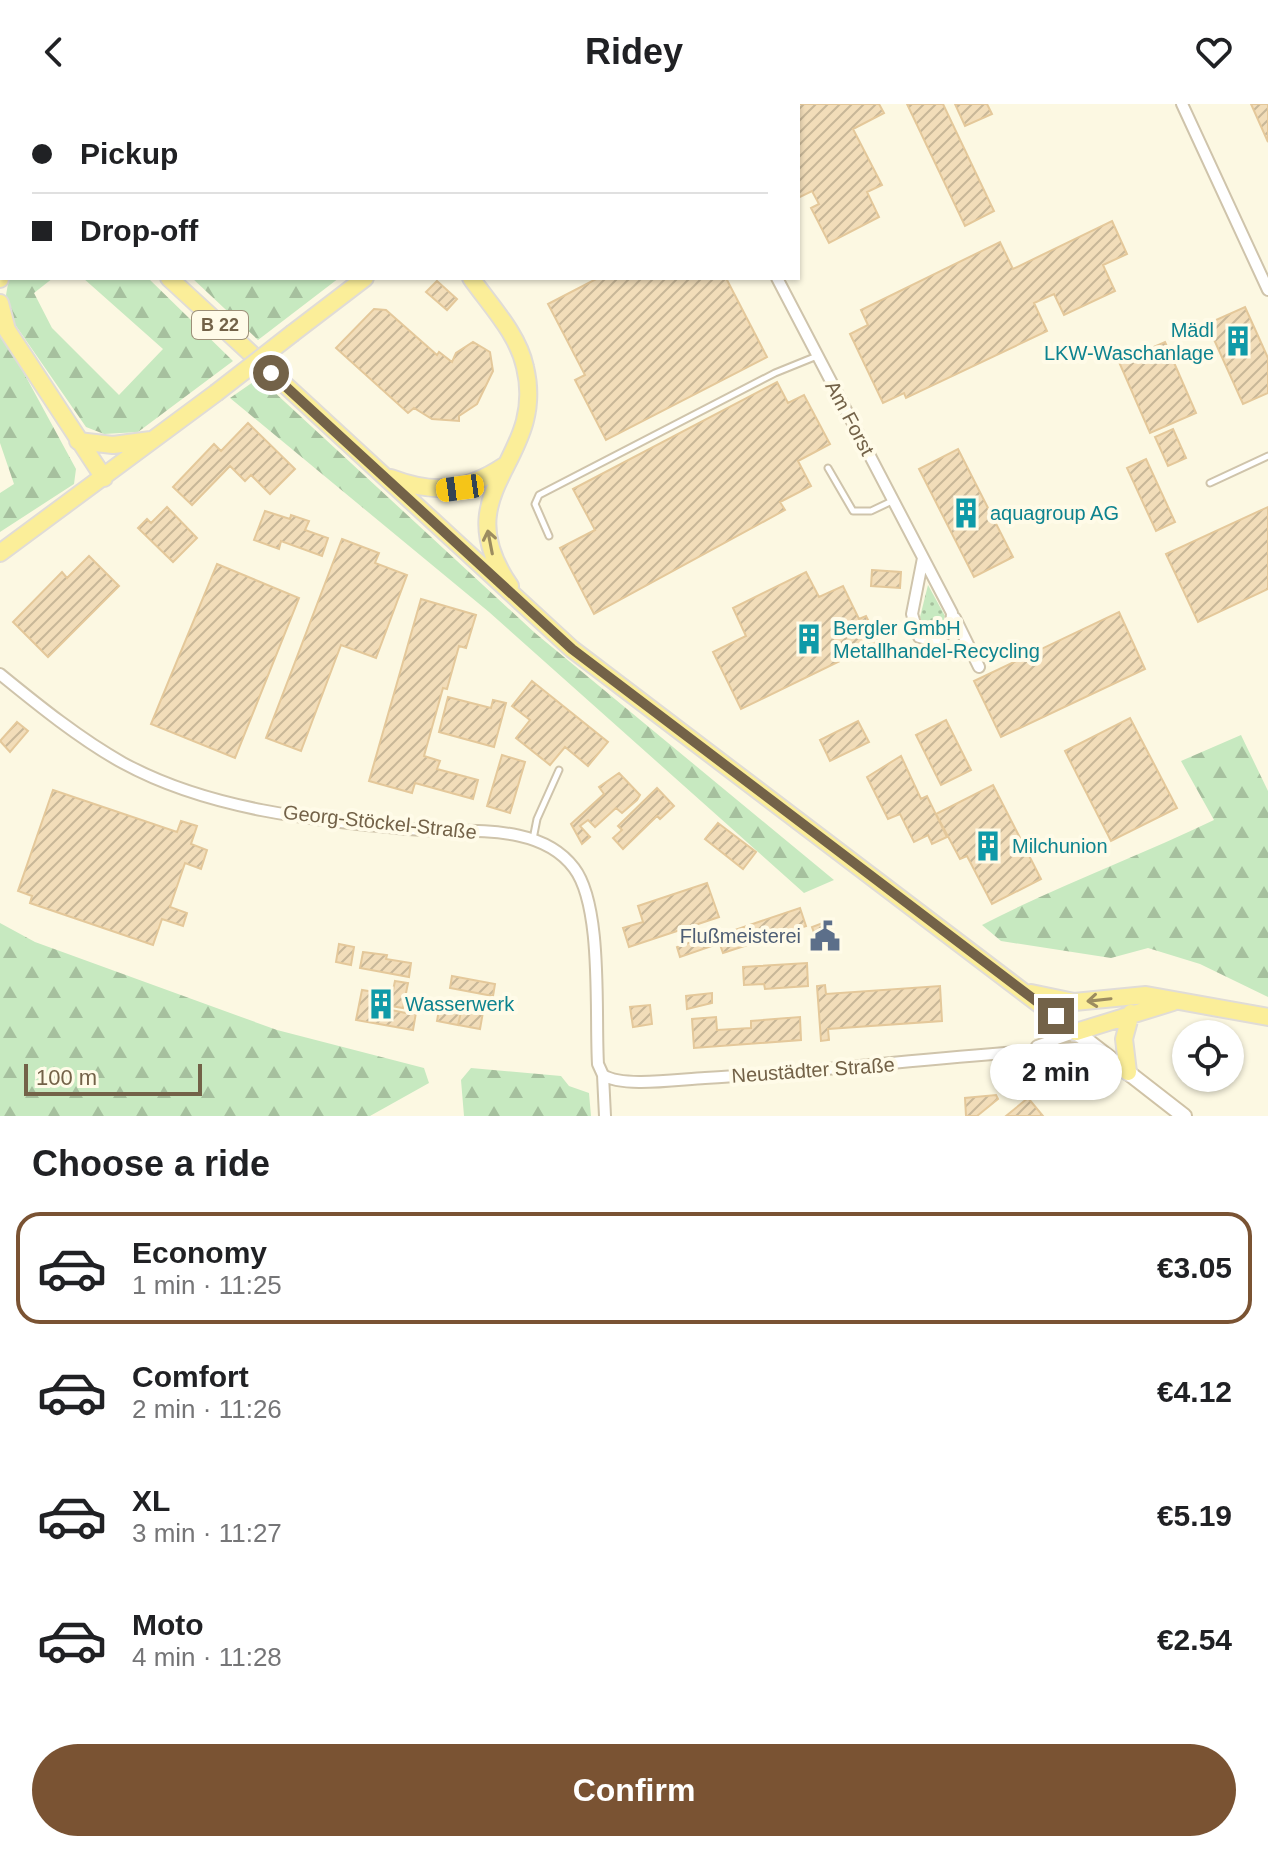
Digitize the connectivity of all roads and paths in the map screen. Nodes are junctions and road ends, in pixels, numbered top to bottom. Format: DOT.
graph roads {
  1 [pos="1182,104"];
  2 [pos="171,280"];
  3 [pos="362,280"];
  4 [pos="472,280"];
  5 [pos="778,280"];
  6 [pos="1268,290"];
  7 [pos="0,303"];
  8 [pos="818,356"];
  9 [pos="156,439"];
  10 [pos="78,441"];
  11 [pos="1268,456"];
  12 [pos="508,463"];
  13 [pos="828,468"];
  14 [pos="381,475"];
  15 [pos="104,478"];
  16 [pos="1210,483"];
  17 [pos="893,500"];
  18 [pos="549,536"];
  19 [pos="0,553"];
  20 [pos="923,558"];
  21 [pos="526,610"];
  22 [pos="952,613"];
  23 [pos="979,667"];
  24 [pos="0,674"];
  25 [pos="559,770"];
  26 [pos="533,839"];
  27 [pos="1025,992"];
  28 [pos="1173,1002"];
  29 [pos="1131,1013"];
  30 [pos="1268,1017"];
  31 [pos="1076,1032"];
  32 [pos="1095,1047"];
  33 [pos="1024,1050"];
  34 [pos="1128,1072"];
  35 [pos="603,1075"];
  36 [pos="605,1116"];
  37 [pos="1184,1116"];
  1 -- 6 [label="street"];
  2 -- 14 [label="main road, B 22"];
  3 -- 9 [label="main road, bridge"];
  4 -- 12 [label="main road"];
  5 -- 8 [label="street, Am Forst"];
  7 -- 10 [label="main road"];
  8 -- 17 [label="street, Am Forst"];
  8 -- 18 [label="lane"];
  9 -- 10 [label="main road"];
  9 -- 15 [label="main road"];
  10 -- 15 [label="main road"];
  11 -- 16 [label="lane"];
  12 -- 14 [label="main road"];
  21 -- 12 [label="main road, one-way"];
  13 -- 17 [label="lane"];
  14 -- 21 [label="main road, B 22"];
  15 -- 19 [label="main road"];
  17 -- 20 [label="street, Am Forst"];
  20 -- 22 [label="street, Am Forst"];
  20 -- 22 [label="street"];
  21 -- 27 [label="main road, B 22"];
  22 -- 23 [label="street, Am Forst"];
  24 -- 26 [label="street, Georg-Stöckel-Straße"];
  25 -- 26 [label="lane"];
  26 -- 35 [label="street, Georg-Stöckel-Straße"];
  28 -- 27 [label="main road, B 22, one-way"];
  27 -- 31 [label="main road, B 22"];
  28 -- 29 [label="main road, B 22"];
  28 -- 30 [label="main road, B 22"];
  29 -- 31 [label="main road, B 22"];
  29 -- 34 [label="main road"];
  31 -- 32 [label="main road"];
  31 -- 33 [label="street, Neustädter Straße"];
  32 -- 33 [label="street, Neustädter Straße"];
  32 -- 34 [label="main road"];
  33 -- 35 [label="street, Neustädter Straße"];
  34 -- 37 [label="main road"];
  35 -- 36 [label="street, Georg-Stöckel-Straße"];
}
